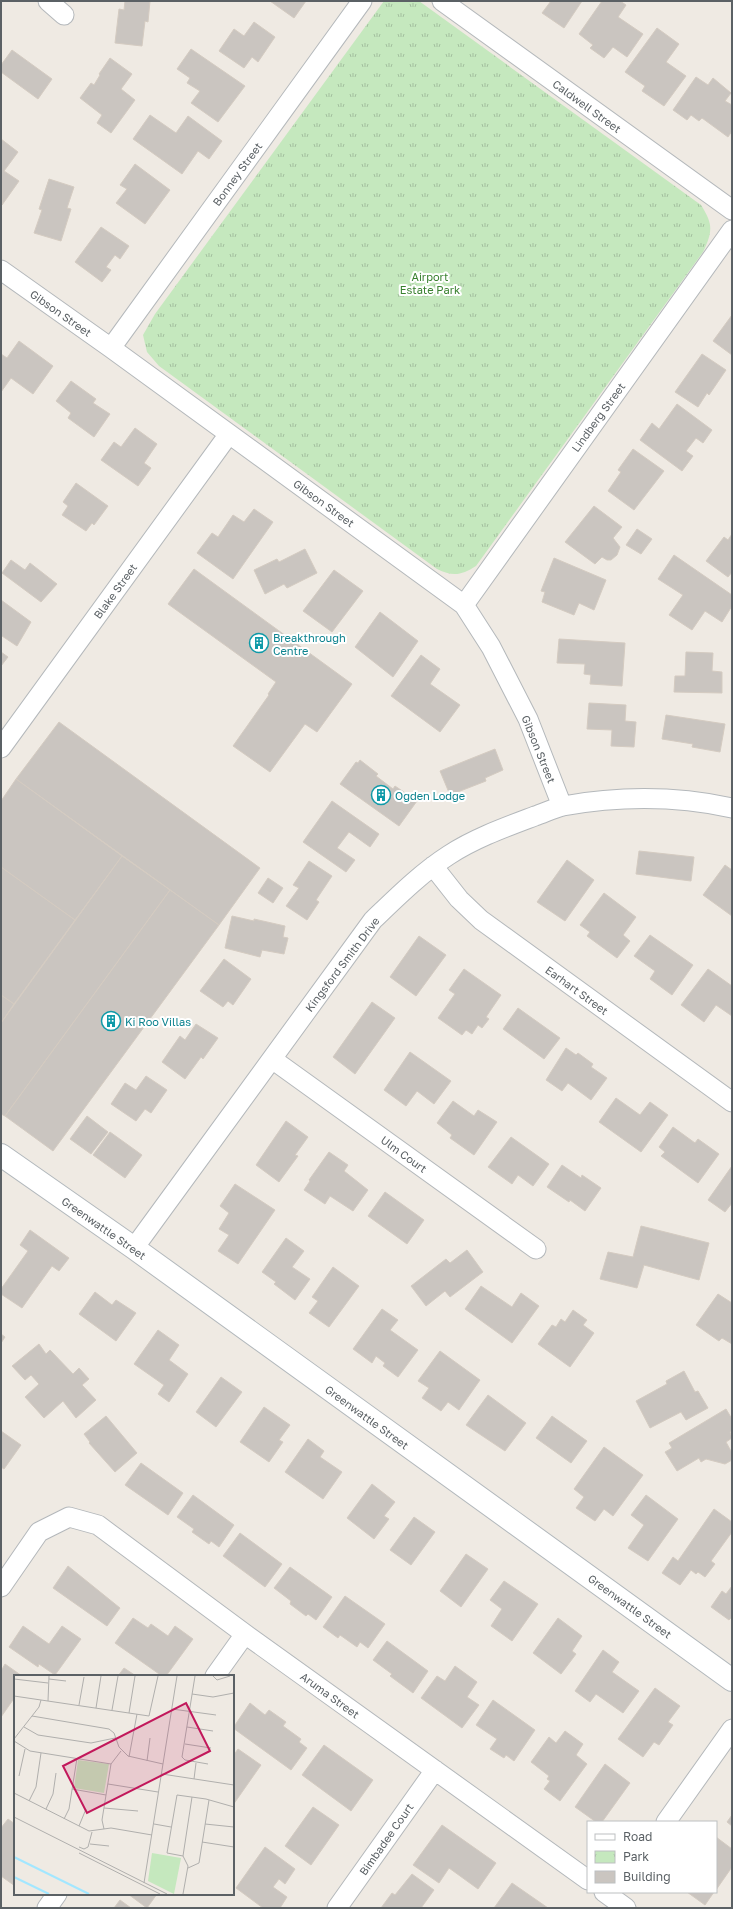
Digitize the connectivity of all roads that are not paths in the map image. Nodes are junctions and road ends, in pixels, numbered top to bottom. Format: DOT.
graph roads {
  1 [pos="48,1"];
  2 [pos="362,1"];
  3 [pos="442,1"];
  4 [pos="64,15"];
  5 [pos="732,210"];
  6 [pos="732,230"];
  7 [pos="1,270"];
  8 [pos="111,348"];
  9 [pos="229,434"];
  10 [pos="464,605"];
  11 [pos="1,748"];
  12 [pos="562,806"];
  13 [pos="732,808"];
  14 [pos="433,866"];
  15 [pos="272,1059"];
  16 [pos="732,1102"];
  17 [pos="4,1164"];
  18 [pos="134,1248"];
  19 [pos="536,1249"];
  20 [pos="1,1587"];
  21 [pos="245,1634"];
  22 [pos="216,1675"];
  23 [pos="732,1680"];
  24 [pos="732,1729"];
  25 [pos="435,1770"];
  26 [pos="667,1821"];
  27 [pos="587,1879"];
  28 [pos="56,1895"];
  29 [pos="47,1908"];
  30 [pos="337,1908"];
  1 -- 4 [label="street"];
  2 -- 8 [label="street, Bonney Street"];
  3 -- 5 [label="street, Caldwell Street"];
  6 -- 10 [label="street, Lindberg Street"];
  7 -- 8 [label="street, Gibson Street"];
  8 -- 9 [label="street, Gibson Street"];
  9 -- 10 [label="street, Gibson Street"];
  9 -- 11 [label="street, Blake Street"];
  10 -- 12 [label="street, Gibson Street"];
  12 -- 13 [label="street, Kingsford Smith Drive"];
  12 -- 14 [label="street, Kingsford Smith Drive"];
  14 -- 15 [label="street, Kingsford Smith Drive"];
  14 -- 16 [label="street, Earhart Street"];
  15 -- 18 [label="street, Kingsford Smith Drive"];
  15 -- 19 [label="street, Ulm Court"];
  17 -- 18 [label="main road, Greenwattle Street"];
  18 -- 23 [label="main road, Greenwattle Street"];
  20 -- 21 [label="street, Aruma Street"];
  21 -- 22 [label="street"];
  21 -- 25 [label="street, Aruma Street"];
  24 -- 26 [label="street"];
  25 -- 27 [label="street, Aruma Street"];
  25 -- 30 [label="street, Bimbadee Court"];
  28 -- 29 [label="street"];
}
